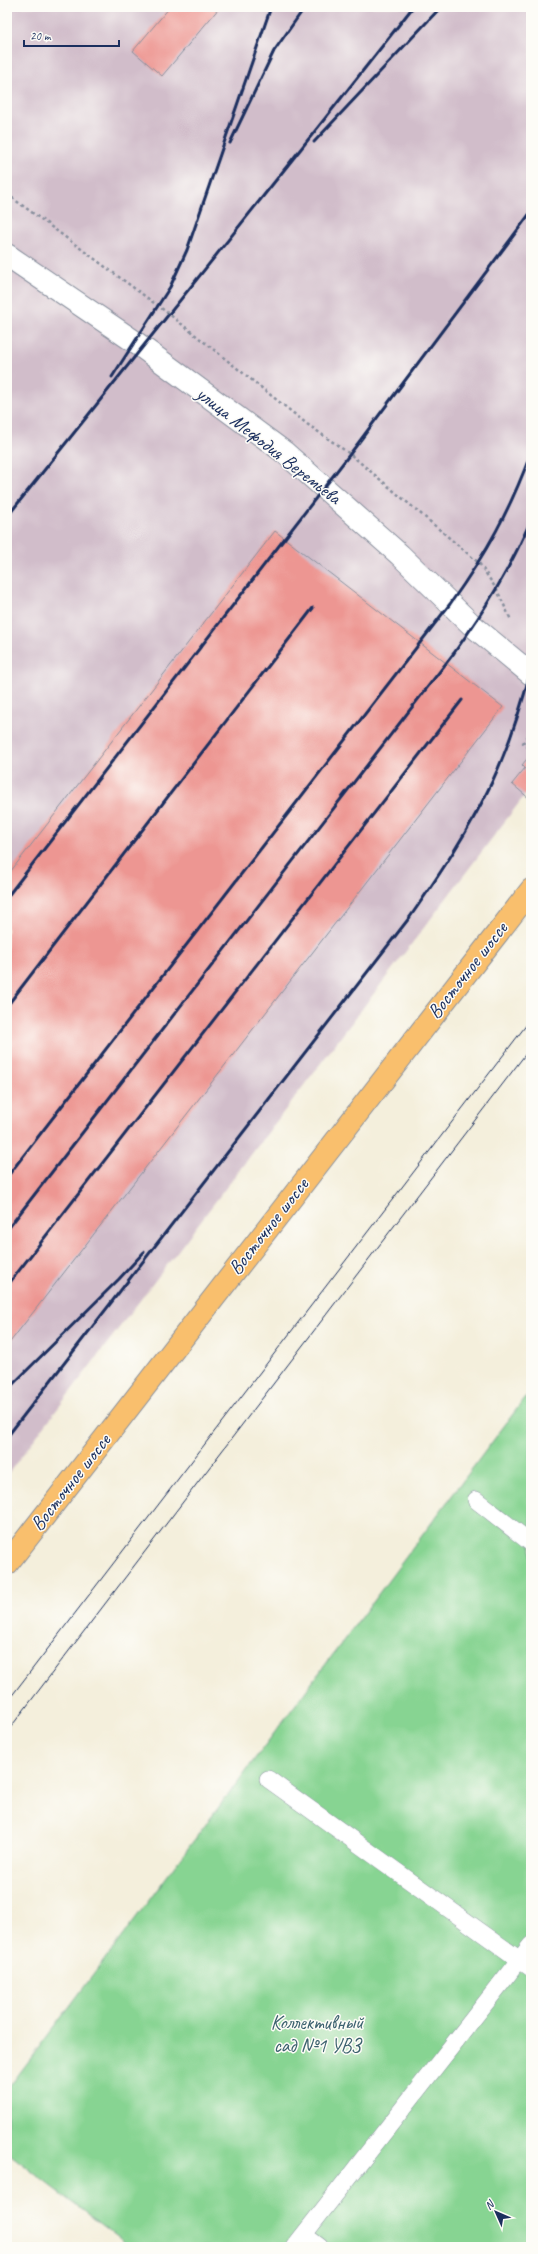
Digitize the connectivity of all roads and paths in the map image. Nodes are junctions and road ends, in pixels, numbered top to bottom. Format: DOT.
graph roads {
  1 [pos="7,194"];
  2 [pos="7,255"];
  3 [pos="512,622"];
  4 [pos="531,674"];
  5 [pos="531,732"];
  6 [pos="531,750"];
  7 [pos="531,890"];
  8 [pos="476,1500"];
  9 [pos="531,1543"];
  10 [pos="7,1564"];
  11 [pos="268,1779"];
  12 [pos="531,1945"];
  13 [pos="525,1963"];
  14 [pos="299,2241"];
  15 [pos="320,2247"];
  1 -- 3 [label="path"];
  2 -- 4 [label="street, улица Мефодия Веремьева"];
  5 -- 6 [label="path"];
  7 -- 10 [label="main road, Восточное шоссе"];
  8 -- 9 [label="lane"];
  11 -- 13 [label="lane"];
  12 -- 13 [label="lane"];
  13 -- 14 [label="lane"];
  14 -- 15 [label="lane"];
}
